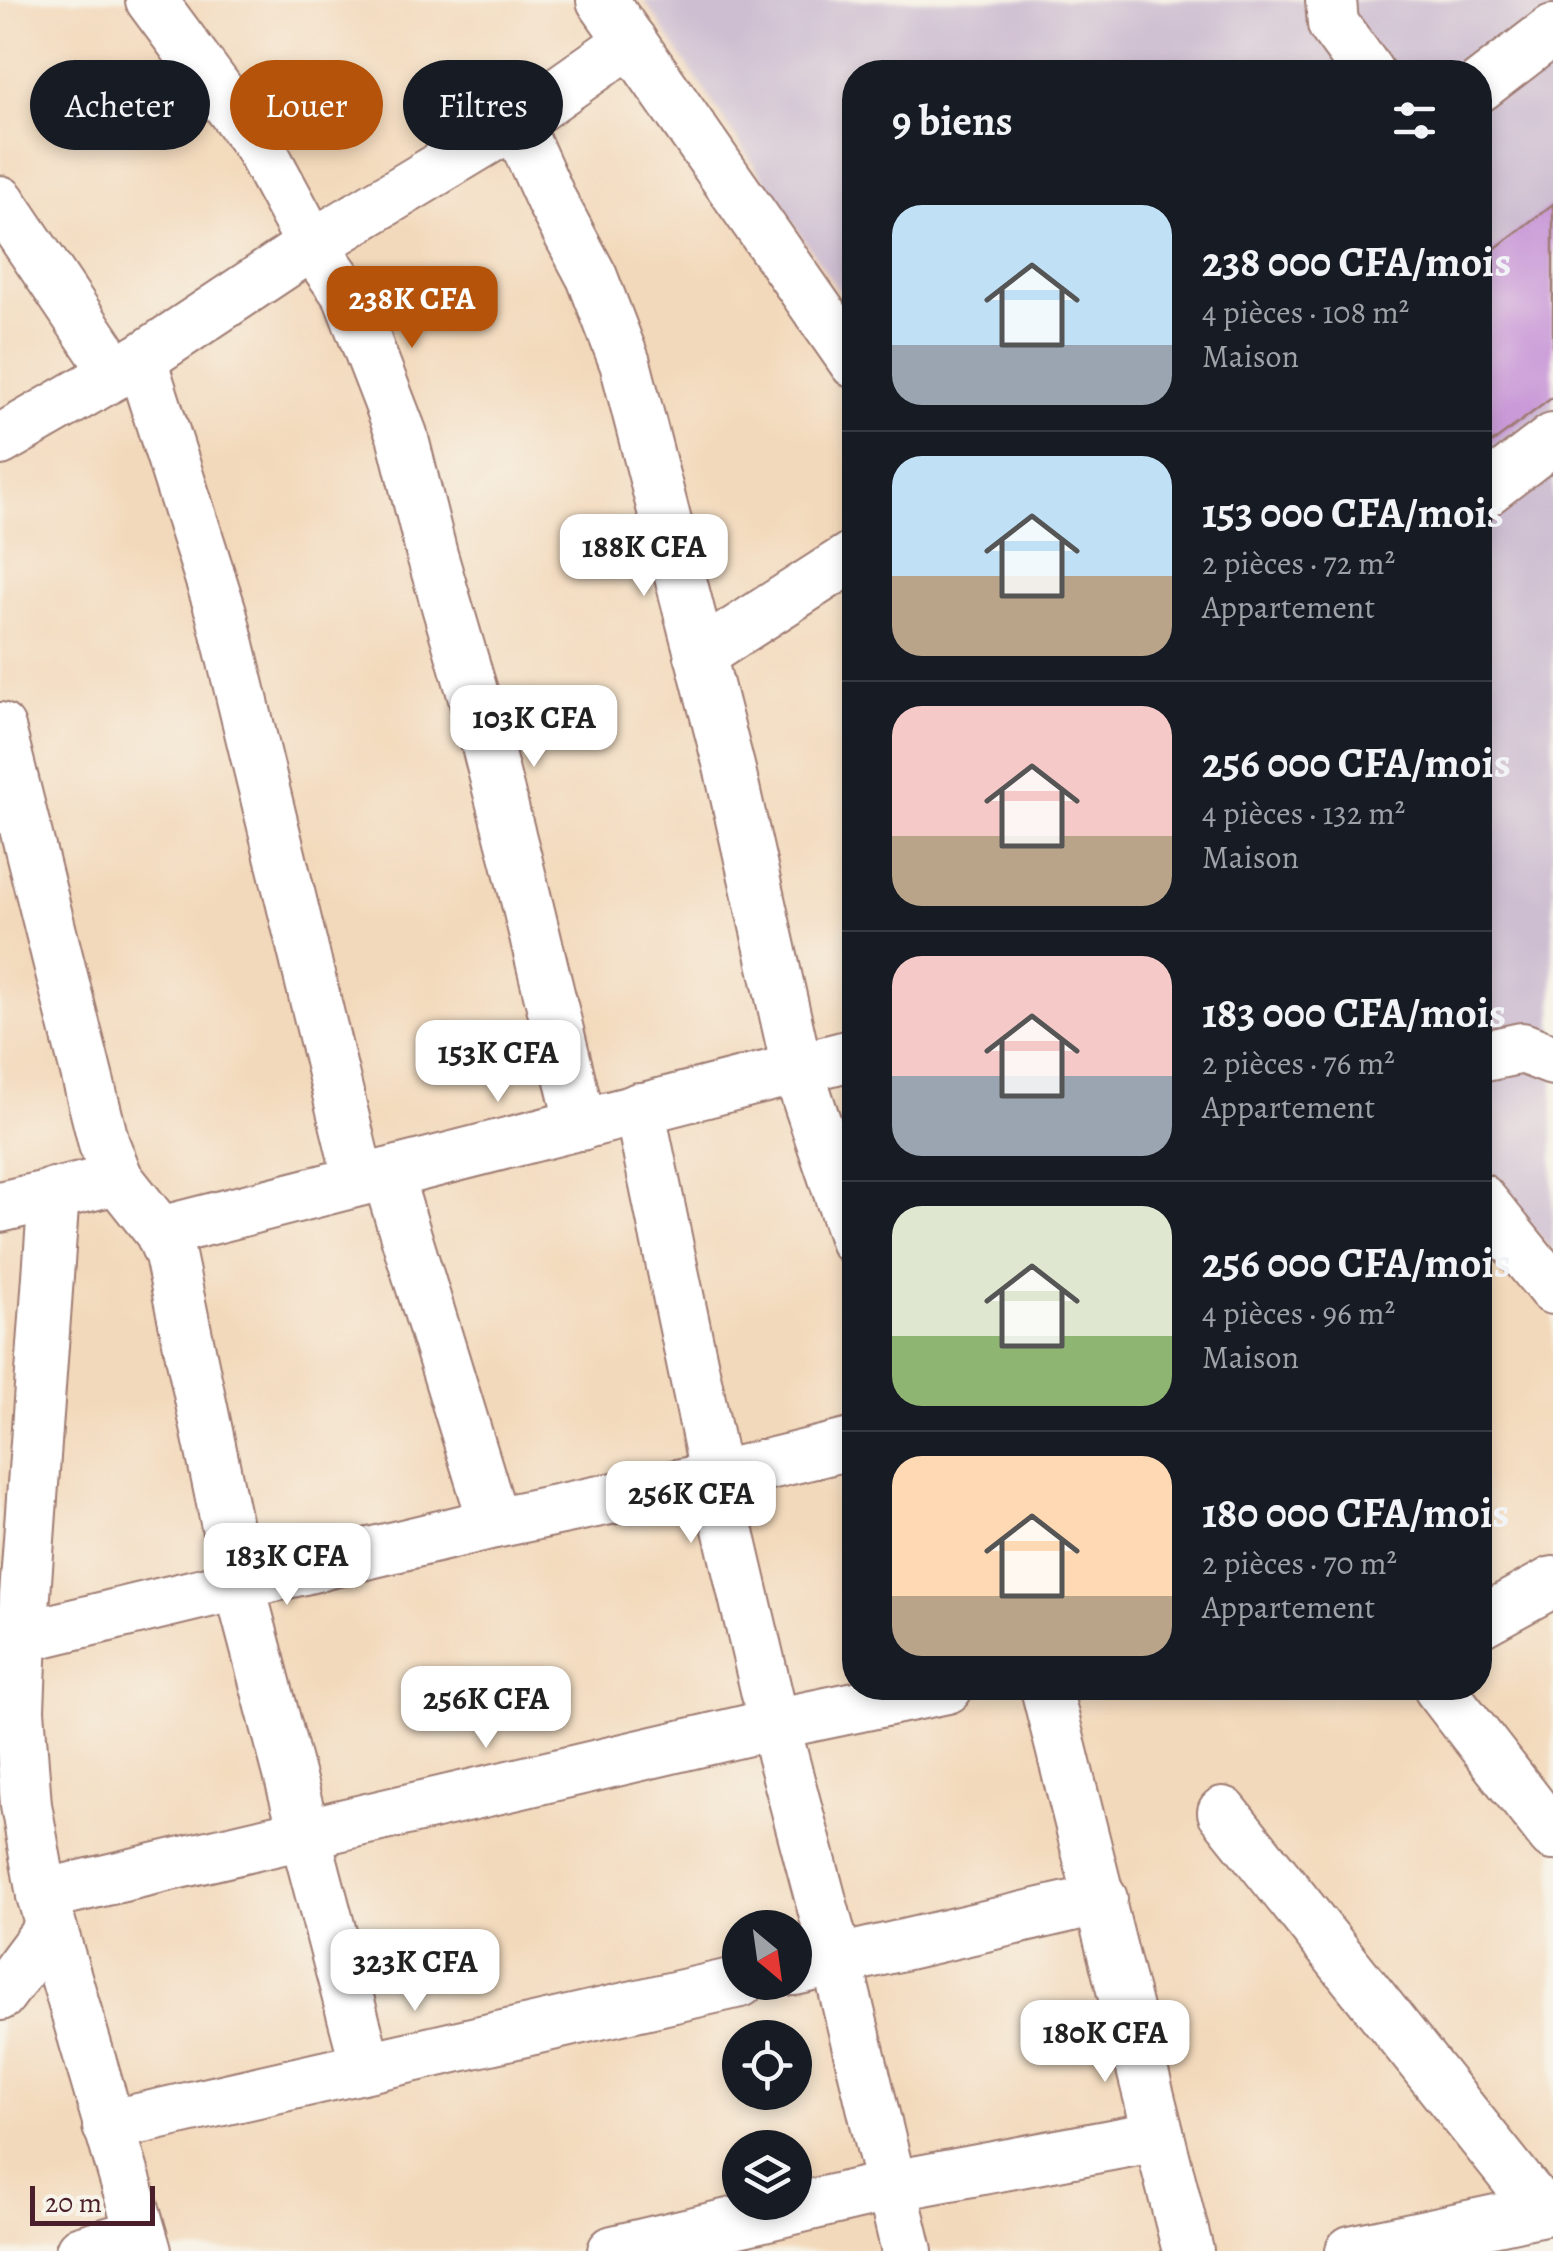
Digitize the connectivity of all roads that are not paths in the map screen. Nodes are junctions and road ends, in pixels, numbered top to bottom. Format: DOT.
graph roads {
  1 [pos="151,0"];
  2 [pos="602,0"];
  3 [pos="1330,0"];
  4 [pos="1553,30"];
  5 [pos="632,42"];
  6 [pos="1360,60"];
  7 [pos="1492,77"];
  8 [pos="563,90"];
  9 [pos="470,150"];
  10 [pos="529,150"];
  11 [pos="0,201"];
  12 [pos="312,245"];
  13 [pos="842,344"];
  14 [pos="128,366"];
  15 [pos="1553,438"];
  16 [pos="0,440"];
  17 [pos="1492,486"];
  18 [pos="842,563"];
  19 [pos="700,655"];
  20 [pos="0,728"];
  21 [pos="1492,1054"];
  22 [pos="842,1057"];
  23 [pos="1553,1060"];
  24 [pos="797,1068"];
  25 [pos="640,1108"];
  26 [pos="581,1125"];
  27 [pos="373,1177"];
  28 [pos="118,1180"];
  29 [pos="54,1194"];
  30 [pos="842,1201"];
  31 [pos="0,1207"];
  32 [pos="1492,1210"];
  33 [pos="160,1232"];
  34 [pos="1546,1261"];
  35 [pos="842,1446"];
  36 [pos="716,1477"];
  37 [pos="494,1523"];
  38 [pos="1553,1582"];
  39 [pos="239,1584"];
  40 [pos="1492,1615"];
  41 [pos="22,1637"];
  42 [pos="889,1700"];
  43 [pos="1049,1700"];
  44 [pos="1449,1700"];
  45 [pos="10,1712"];
  46 [pos="774,1724"];
  47 [pos="1223,1812"];
  48 [pos="303,1834"];
  49 [pos="1553,1835"];
  50 [pos="1102,1900"];
  51 [pos="46,1912"];
  52 [pos="816,1965"];
  53 [pos="722,1986"];
  54 [pos="0,1996"];
  55 [pos="366,2066"];
  56 [pos="108,2126"];
  57 [pos="1159,2136"];
  58 [pos="892,2186"];
  59 [pos="1547,2209"];
  60 [pos="1480,2238"];
  61 [pos="143,2242"];
  62 [pos="82,2251"];
  63 [pos="613,2251"];
  64 [pos="907,2251"];
  65 [pos="1188,2251"];
  66 [pos="1352,2251"];
  1 -- 12 [label="street"];
  2 -- 5 [label="street"];
  3 -- 6 [label="street"];
  4 -- 7 [label="street"];
  5 -- 8 [label="street"];
  5 -- 13 [label="street"];
  9 -- 12 [label="street"];
  10 -- 19 [label="street"];
  11 -- 14 [label="street"];
  12 -- 14 [label="street"];
  12 -- 26 [label="street"];
  14 -- 16 [label="street"];
  14 -- 27 [label="street"];
  15 -- 17 [label="street"];
  18 -- 19 [label="street"];
  19 -- 24 [label="street"];
  20 -- 28 [label="street"];
  21 -- 23 [label="street"];
  22 -- 24 [label="street"];
  24 -- 25 [label="street"];
  24 -- 30 [label="street"];
  25 -- 26 [label="street"];
  25 -- 36 [label="street"];
  26 -- 27 [label="street"];
  27 -- 33 [label="street"];
  27 -- 37 [label="street"];
  28 -- 29 [label="street"];
  28 -- 33 [label="street"];
  29 -- 31 [label="street"];
  29 -- 41 [label="street"];
  32 -- 34 [label="street"];
  33 -- 39 [label="street"];
  35 -- 36 [label="street"];
  36 -- 37 [label="street"];
  36 -- 46 [label="street"];
  37 -- 39 [label="street"];
  38 -- 40 [label="street"];
  39 -- 41 [label="street"];
  39 -- 48 [label="street"];
  41 -- 45 [label="street"];
  42 -- 46 [label="street"];
  43 -- 50 [label="street"];
  44 -- 49 [label="street"];
  45 -- 51 [label="street"];
  46 -- 48 [label="street"];
  46 -- 52 [label="street"];
  47 -- 59 [label="street"];
  48 -- 51 [label="street"];
  48 -- 55 [label="street"];
  50 -- 52 [label="street"];
  50 -- 57 [label="street"];
  51 -- 54 [label="street"];
  51 -- 56 [label="street"];
  52 -- 58 [label="street"];
  53 -- 55 [label="street"];
  55 -- 56 [label="street"];
  56 -- 61 [label="street"];
  57 -- 58 [label="street"];
  57 -- 65 [label="street"];
  58 -- 63 [label="street"];
  58 -- 64 [label="street"];
  59 -- 60 [label="street"];
  60 -- 66 [label="street"];
  61 -- 62 [label="street"];
}
